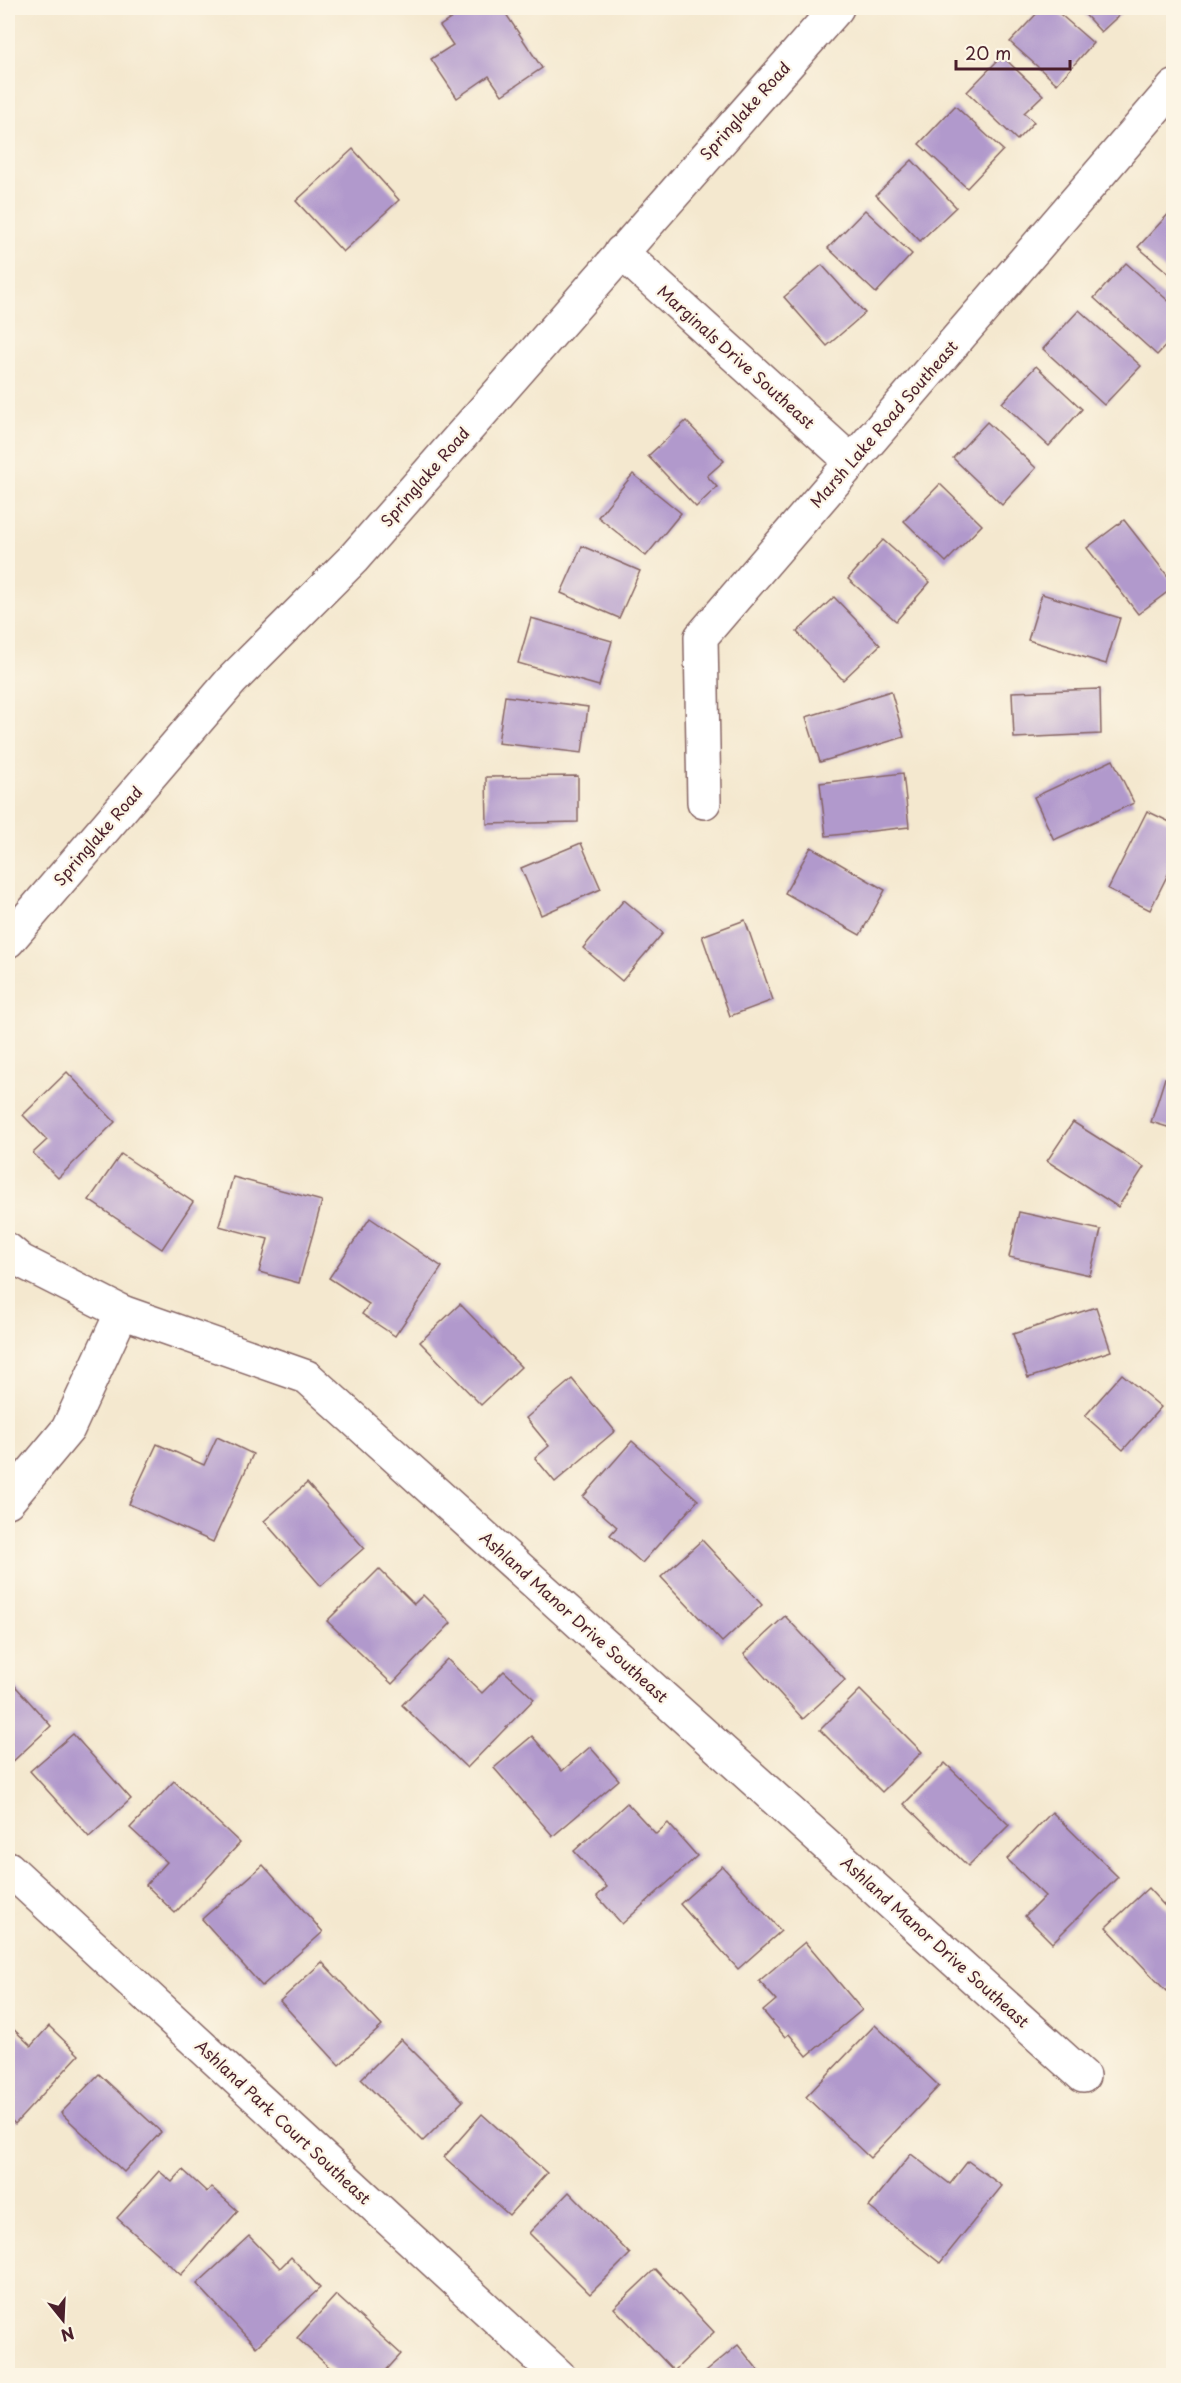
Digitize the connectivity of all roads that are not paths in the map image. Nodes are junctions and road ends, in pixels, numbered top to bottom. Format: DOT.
graph roads {
  1 [pos="837,8"];
  2 [pos="1173,87"];
  3 [pos="621,252"];
  4 [pos="852,462"];
  5 [pos="704,802"];
  6 [pos="8,941"];
  7 [pos="8,1250"];
  8 [pos="122,1312"];
  9 [pos="8,1501"];
  10 [pos="8,1868"];
  11 [pos="1083,2076"];
  12 [pos="559,2376"];
  1 -- 3 [label="street, Springlake Road"];
  2 -- 4 [label="street, Marsh Lake Road Southeast"];
  3 -- 4 [label="street, Marginals Drive Southeast"];
  3 -- 6 [label="street, Springlake Road"];
  4 -- 5 [label="street, Marsh Lake Road Southeast"];
  7 -- 8 [label="street, Ashland Manor Drive Southeast"];
  8 -- 9 [label="street"];
  8 -- 11 [label="street, Ashland Manor Drive Southeast"];
  10 -- 12 [label="street, Ashland Park Court Southeast"];
}
